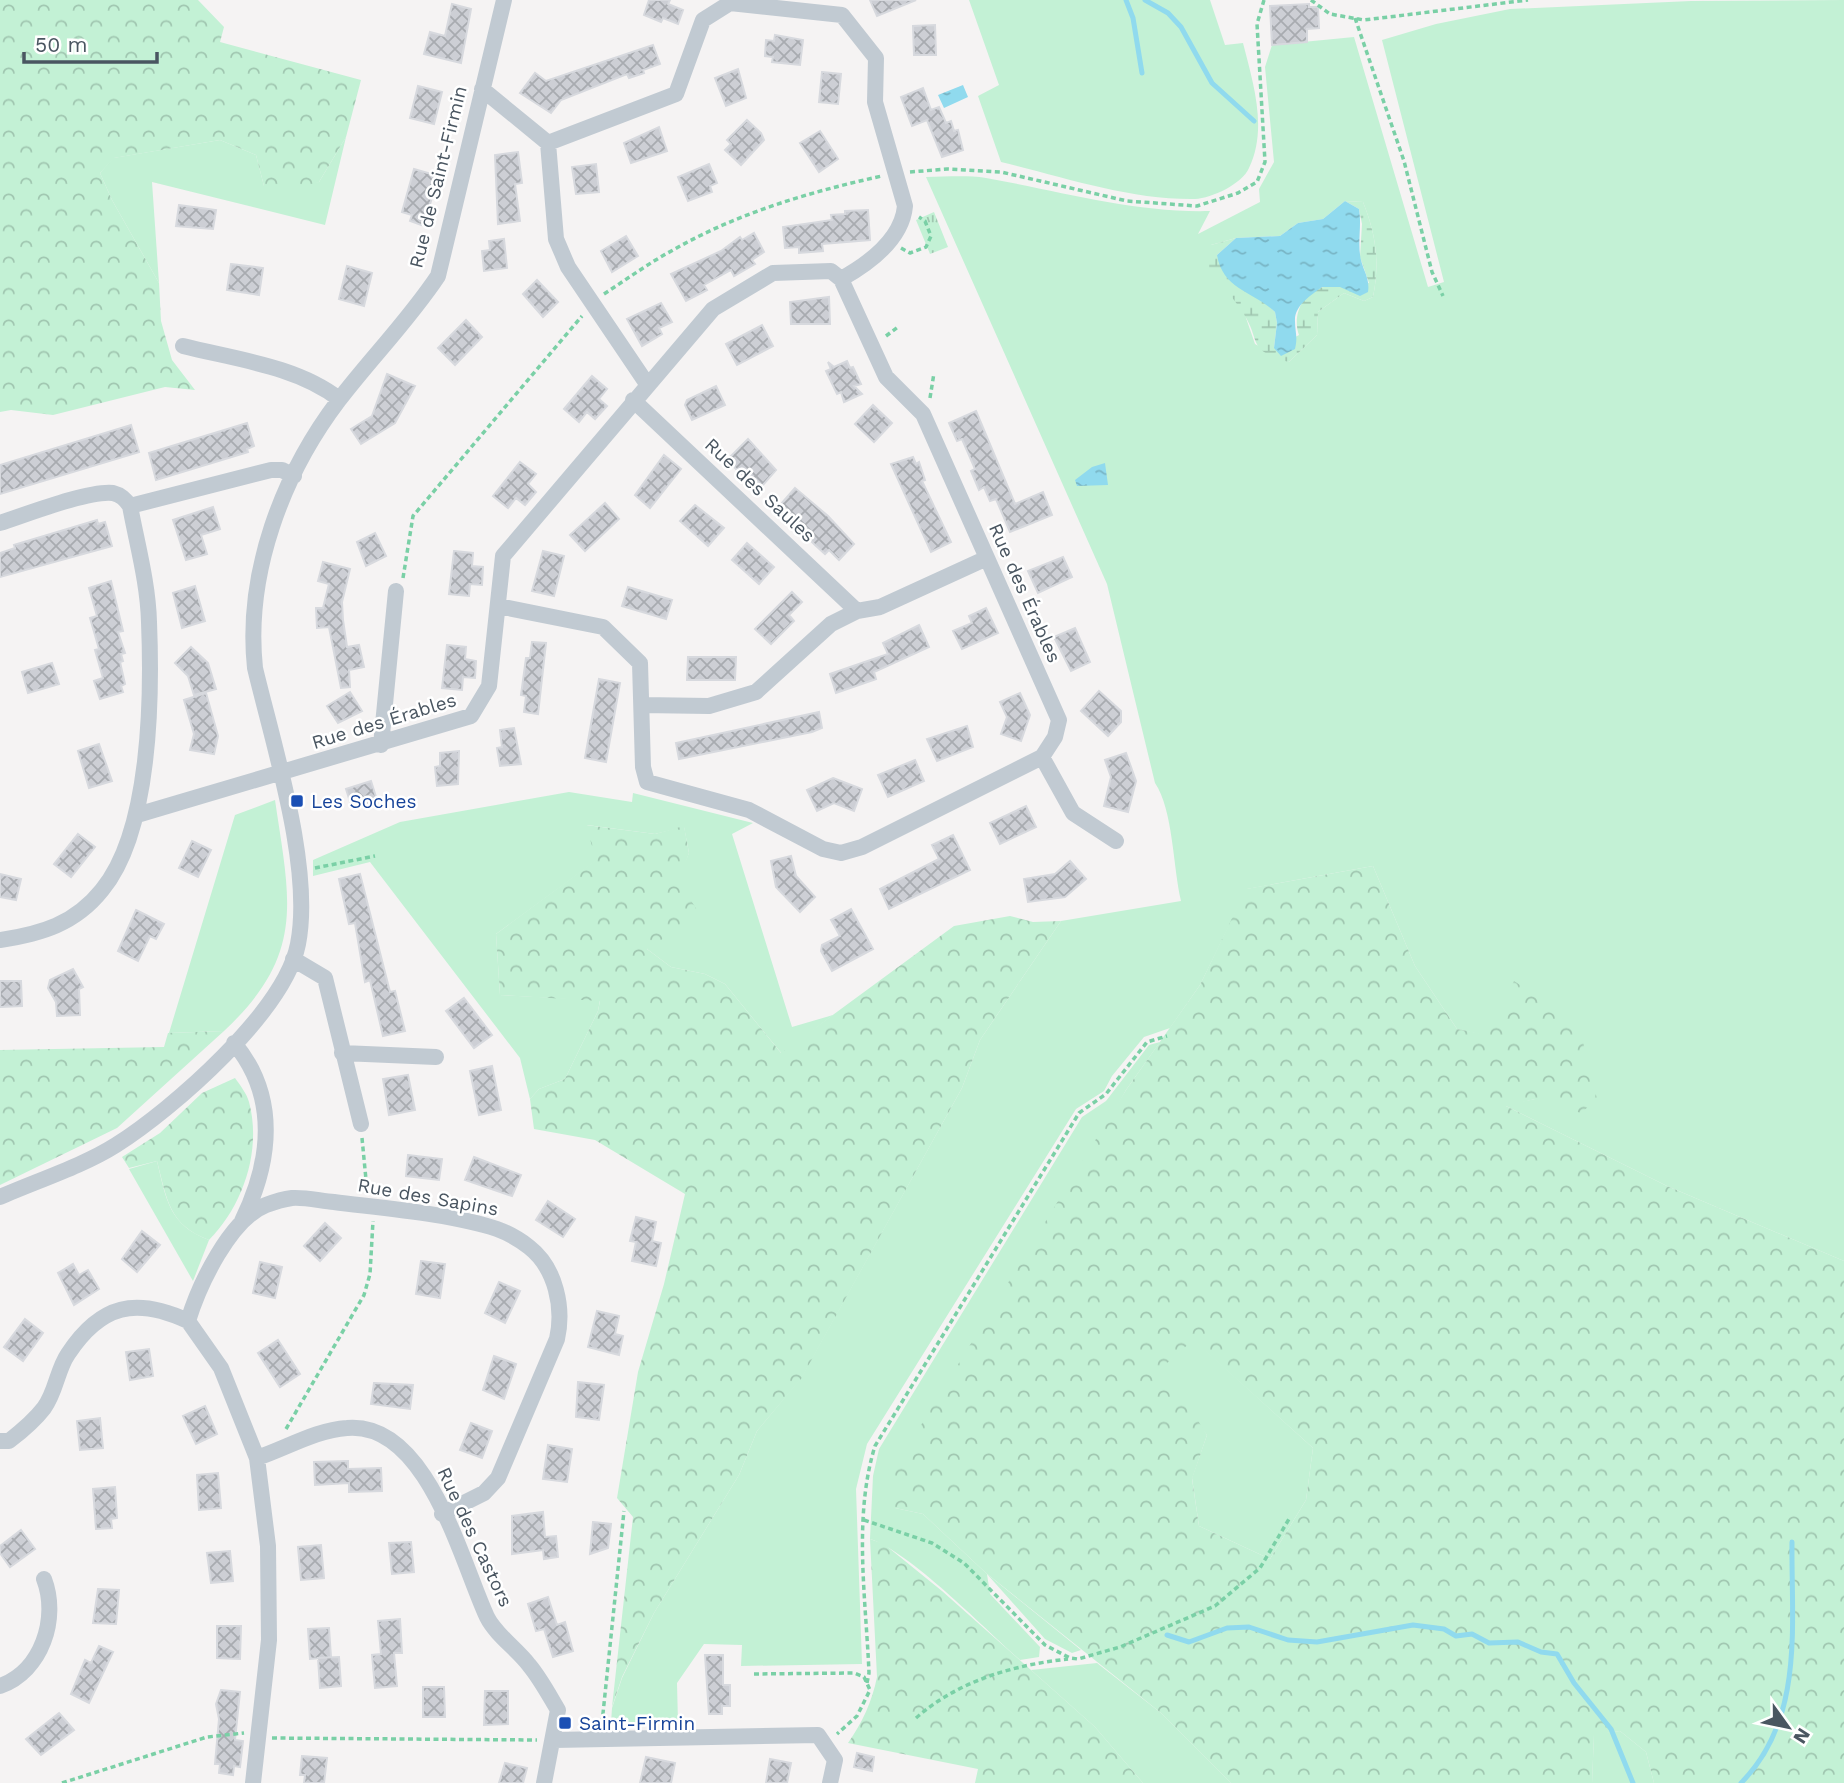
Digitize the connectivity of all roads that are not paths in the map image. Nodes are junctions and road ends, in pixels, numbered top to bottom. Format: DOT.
graph roads {
  1 [pos="504,0"];
  2 [pos="816,6"];
  3 [pos="482,89"];
  4 [pos="548,143"];
  5 [pos="841,279"];
  6 [pos="183,346"];
  7 [pos="647,384"];
  8 [pos="339,399"];
  9 [pos="633,400"];
  10 [pos="294,477"];
  11 [pos="130,506"];
  12 [pos="0,523"];
  13 [pos="987,558"];
  14 [pos="396,590"];
  15 [pos="498,606"];
  16 [pos="857,611"];
  17 [pos="642,705"];
  18 [pos="381,745"];
  19 [pos="1042,757"];
  20 [pos="280,775"];
  21 [pos="137,815"];
  22 [pos="1116,841"];
  23 [pos="0,940"];
  24 [pos="293,959"];
  25 [pos="234,1043"];
  26 [pos="342,1053"];
  27 [pos="436,1057"];
  28 [pos="361,1124"];
  29 [pos="0,1197"];
  30 [pos="242,1222"];
  31 [pos="188,1321"];
  32 [pos="0,1441"];
  33 [pos="257,1458"];
  34 [pos="442,1514"];
  35 [pos="44,1579"];
  36 [pos="0,1686"];
  37 [pos="554,1740"];
  38 [pos="253,1783"];
  39 [pos="544,1783"];
  40 [pos="830,1783"];
  1 -- 3 [label="street, Rue de Saint-Firmin"];
  2 -- 4 [label="street"];
  2 -- 5 [label="street"];
  3 -- 4 [label="street"];
  3 -- 8 [label="street, Rue de Saint-Firmin"];
  4 -- 7 [label="street"];
  5 -- 7 [label="street, Rue des Érables"];
  5 -- 13 [label="street, Rue des Érables"];
  6 -- 8 [label="street"];
  7 -- 9 [label="street, Rue des Érables"];
  8 -- 10 [label="street, Rue de Saint-Firmin"];
  9 -- 15 [label="street, Rue des Érables"];
  9 -- 16 [label="street, Rue des Saules"];
  10 -- 11 [label="street"];
  10 -- 20 [label="street, Rue de Saint-Firmin"];
  11 -- 12 [label="street"];
  11 -- 21 [label="street"];
  13 -- 16 [label="street"];
  13 -- 19 [label="street, Rue des Érables"];
  14 -- 18 [label="street"];
  15 -- 17 [label="street"];
  15 -- 18 [label="street, Rue des Érables"];
  16 -- 17 [label="street"];
  17 -- 19 [label="street"];
  18 -- 20 [label="street, Rue des Érables"];
  19 -- 22 [label="street"];
  20 -- 21 [label="street, Rue des Érables"];
  20 -- 24 [label="street, Rue de Saint-Firmin"];
  21 -- 23 [label="street"];
  24 -- 25 [label="street, Rue de Saint-Firmin"];
  24 -- 26 [label="street"];
  25 -- 29 [label="street, Rue de Saint-Firmin"];
  25 -- 30 [label="street"];
  26 -- 27 [label="street"];
  26 -- 28 [label="street"];
  30 -- 31 [label="street, Rue des Sapins"];
  30 -- 34 [label="street, Rue des Sapins"];
  31 -- 32 [label="street"];
  31 -- 33 [label="street"];
  33 -- 34 [label="street, Rue des Castors"];
  33 -- 38 [label="street"];
  34 -- 37 [label="street, Rue des Castors"];
  35 -- 36 [label="street"];
  37 -- 39 [label="street, Rue des Castors"];
  37 -- 40 [label="street"];
}
